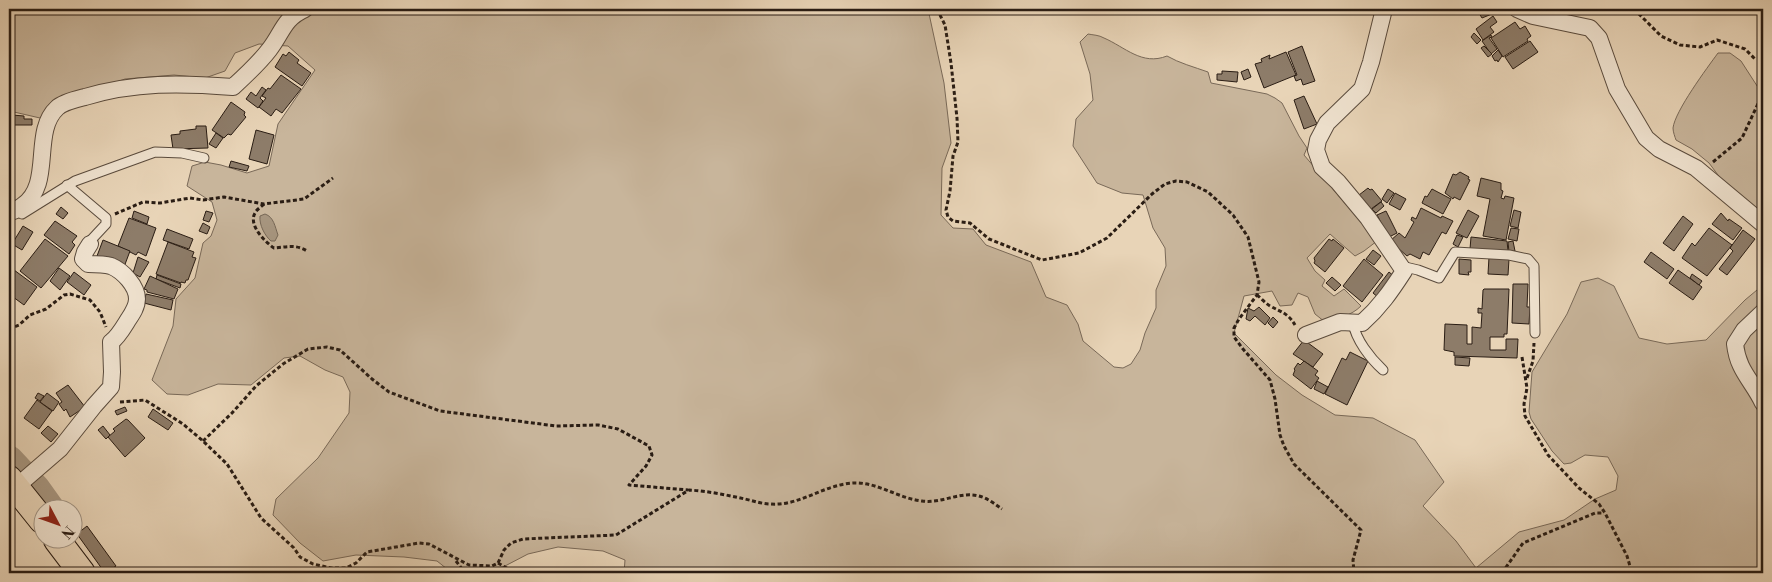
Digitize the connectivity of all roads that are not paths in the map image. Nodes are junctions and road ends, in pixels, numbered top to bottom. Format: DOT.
graph roads {
  1 [pos="305,9"];
  2 [pos="1384,9"];
  3 [pos="1517,9"];
  4 [pos="204,158"];
  5 [pos="66,186"];
  6 [pos="10,212"];
  7 [pos="1763,224"];
  8 [pos="90,244"];
  9 [pos="1401,266"];
  10 [pos="1763,312"];
  11 [pos="1353,323"];
  12 [pos="1535,333"];
  13 [pos="1306,334"];
  14 [pos="1383,370"];
  15 [pos="1763,403"];
  16 [pos="12,483"];
  17 [pos="32,508"];
  18 [pos="65,550"];
  19 [pos="82,573"];
  1 -- 6 [label="street"];
  2 -- 9 [label="street"];
  3 -- 7 [label="street"];
  4 -- 5 [label="lane"];
  5 -- 6 [label="lane"];
  5 -- 8 [label="lane"];
  8 -- 16 [label="street"];
  9 -- 11 [label="street"];
  9 -- 12 [label="lane"];
  10 -- 15 [label="street"];
  11 -- 13 [label="street"];
  11 -- 14 [label="lane"];
  16 -- 17 [label="main road"];
  18 -- 19 [label="main road"];
}
